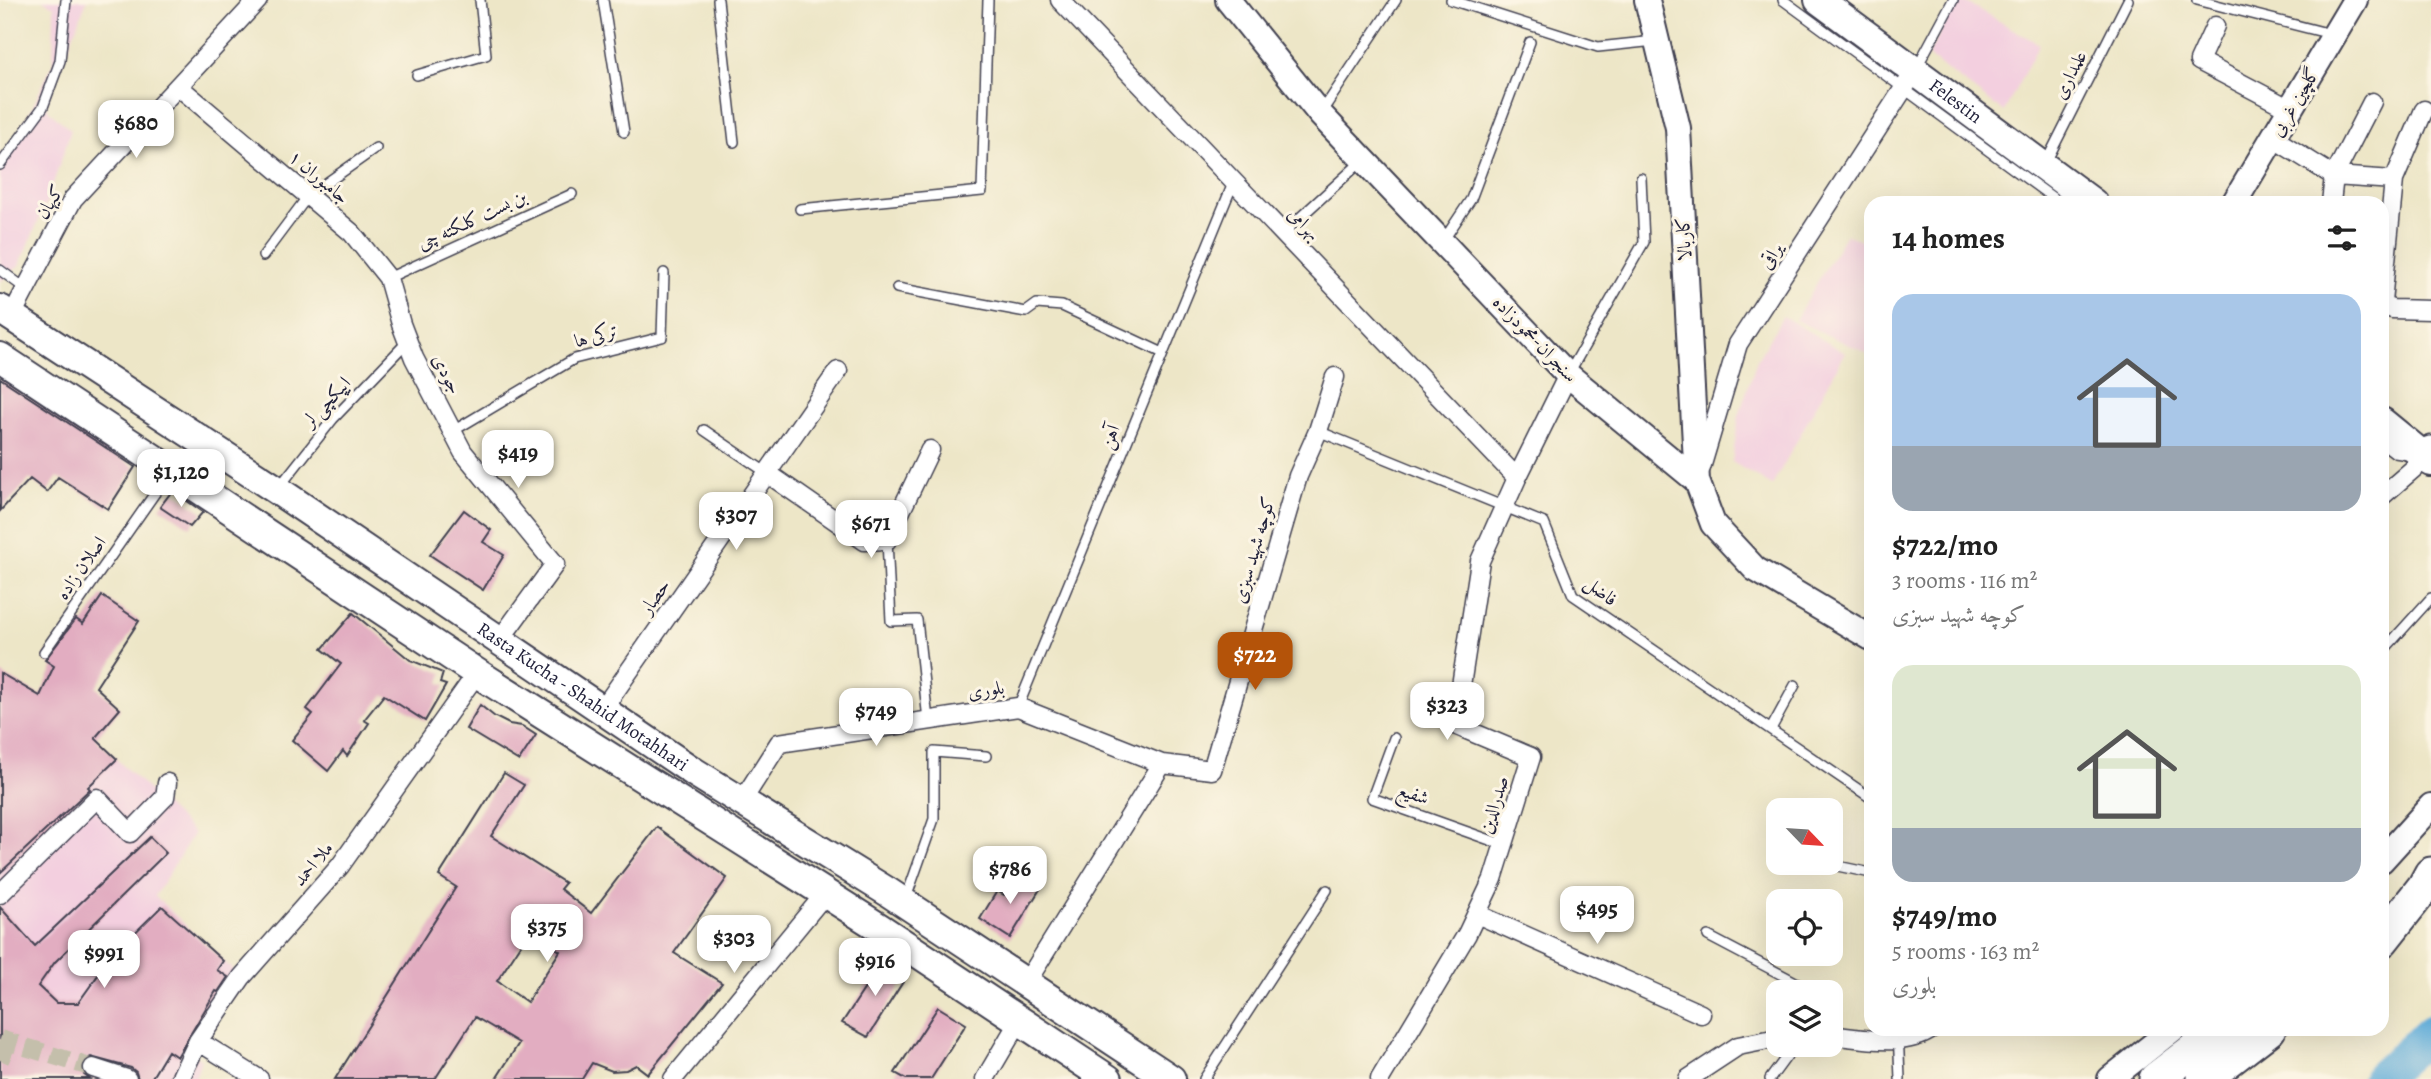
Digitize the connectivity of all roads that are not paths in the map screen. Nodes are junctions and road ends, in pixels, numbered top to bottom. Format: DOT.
graph roads {
  1 [pos="66,0"];
  2 [pos="480,0"];
  3 [pos="603,0"];
  4 [pos="718,0"];
  5 [pos="989,0"];
  6 [pos="1060,0"];
  7 [pos="1228,0"];
  8 [pos="1396,0"];
  9 [pos="1451,0"];
  10 [pos="1647,0"];
  11 [pos="1783,0"];
  12 [pos="1819,0"];
  13 [pos="1953,0"];
  14 [pos="2128,0"];
  15 [pos="2197,0"];
  16 [pos="2355,0"];
  17 [pos="257,1"];
  18 [pos="2215,26"];
  19 [pos="2334,35"];
  20 [pos="1657,40"];
  21 [pos="1530,42"];
  22 [pos="417,75"];
  23 [pos="1910,81"];
  24 [pos="178,86"];
  25 [pos="2372,102"];
  26 [pos="2290,109"];
  27 [pos="2424,110"];
  28 [pos="1320,114"];
  29 [pos="624,132"];
  30 [pos="2273,138"];
  31 [pos="734,142"];
  32 [pos="376,148"];
  33 [pos="1364,160"];
  34 [pos="0,165"];
  35 [pos="2043,166"];
  36 [pos="2334,176"];
  37 [pos="1641,178"];
  38 [pos="2394,180"];
  39 [pos="1234,181"];
  40 [pos="572,194"];
  41 [pos="308,195"];
  42 [pos="2051,196"];
  43 [pos="2084,196"];
  44 [pos="2238,196"];
  45 [pos="2332,196"];
  46 [pos="800,209"];
  47 [pos="2389,232"];
  48 [pos="1283,233"];
  49 [pos="1443,241"];
  50 [pos="263,256"];
  51 [pos="0,270"];
  52 [pos="664,274"];
  53 [pos="387,278"];
  54 [pos="26,289"];
  55 [pos="897,289"];
  56 [pos="2389,308"];
  57 [pos="2431,310"];
  58 [pos="6,313"];
  59 [pos="404,332"];
  60 [pos="1163,353"];
  61 [pos="0,357"];
  62 [pos="838,371"];
  63 [pos="1568,375"];
  64 [pos="1335,377"];
  65 [pos="2389,427"];
  66 [pos="704,430"];
  67 [pos="453,431"];
  68 [pos="1318,432"];
  69 [pos="2389,448"];
  70 [pos="930,450"];
  71 [pos="2430,458"];
  72 [pos="171,470"];
  73 [pos="767,473"];
  74 [pos="1517,478"];
  75 [pos="1697,481"];
  76 [pos="2389,490"];
  77 [pos="277,491"];
  78 [pos="1504,507"];
  79 [pos="887,540"];
  80 [pos="2431,598"];
  81 [pos="1864,634"];
  82 [pos="499,641"];
  83 [pos="2389,644"];
  84 [pos="44,652"];
  85 [pos="477,673"];
  86 [pos="1795,685"];
  87 [pos="1018,707"];
  88 [pos="602,710"];
  89 [pos="928,720"];
  90 [pos="1771,729"];
  91 [pos="1394,738"];
  92 [pos="986,756"];
  93 [pos="1162,764"];
  94 [pos="167,783"];
  95 [pos="1864,792"];
  96 [pos="742,801"];
  97 [pos="2431,806"];
  98 [pos="1504,845"];
  99 [pos="2389,852"];
  100 [pos="2431,853"];
  101 [pos="1843,867"];
  102 [pos="1864,872"];
  103 [pos="2431,874"];
  104 [pos="1327,890"];
  105 [pos="0,894"];
  106 [pos="824,895"];
  107 [pos="2389,896"];
  108 [pos="905,902"];
  109 [pos="1477,914"];
  110 [pos="2389,931"];
  111 [pos="1708,936"];
  112 [pos="1792,980"];
  113 [pos="1026,983"];
  114 [pos="1701,1014"];
  115 [pos="1019,1021"];
  116 [pos="1843,1036"];
  117 [pos="1895,1036"];
  118 [pos="1898,1036"];
  119 [pos="2165,1036"];
  120 [pos="2212,1036"];
  121 [pos="2260,1036"];
  122 [pos="1766,1040"];
  123 [pos="198,1041"];
  124 [pos="1786,1057"];
  125 [pos="93,1068"];
  126 [pos="120,1078"];
  127 [pos="180,1079"];
  128 [pos="259,1079"];
  129 [pos="673,1079"];
  130 [pos="985,1079"];
  131 [pos="1108,1079"];
  132 [pos="1171,1079"];
  133 [pos="1204,1079"];
  134 [pos="1380,1079"];
  135 [pos="1688,1079"];
  136 [pos="1770,1079"];
  137 [pos="1900,1079"];
  138 [pos="2110,1079"];
  139 [pos="2156,1079"];
  140 [pos="2204,1079"];
  1 -- 34 [label="lane"];
  2 -- 22 [label="lane"];
  3 -- 29 [label="lane"];
  4 -- 31 [label="lane"];
  5 -- 46 [label="lane"];
  6 -- 39 [label="street, بهرامی"];
  7 -- 28 [label="street, سنجران-محمودزاده"];
  8 -- 28 [label="lane"];
  9 -- 20 [label="lane"];
  10 -- 20 [label="street, کاربالا"];
  11 -- 23 [label="lane"];
  12 -- 23 [label="main road, Felestin"];
  13 -- 23 [label="lane"];
  14 -- 35 [label="lane, علمداری"];
  15 -- 19 [label="lane"];
  16 -- 19 [label="street, گلچین غربی"];
  17 -- 24 [label="street, کیهان"];
  18 -- 26 [label="street"];
  19 -- 26 [label="street, گلچین غربی"];
  20 -- 75 [label="street, کاربالا"];
  21 -- 49 [label="lane"];
  23 -- 35 [label="main road, Felestin"];
  23 -- 42 [label="lane"];
  23 -- 75 [label="street, یراقی"];
  24 -- 41 [label="street, جامبوران ۱"];
  24 -- 54 [label="street, کیهان"];
  25 -- 36 [label="street"];
  26 -- 30 [label="street, گلچین غربی"];
  27 -- 38 [label="street"];
  28 -- 33 [label="street, سنجران-محمودزاده"];
  30 -- 36 [label="street"];
  30 -- 44 [label="street, گلچین غربی"];
  32 -- 41 [label="lane"];
  33 -- 48 [label="lane"];
  33 -- 49 [label="street, سنجران-محمودزاده"];
  35 -- 43 [label="main road, Felestin"];
  36 -- 38 [label="street"];
  36 -- 45 [label="street"];
  37 -- 63 [label="lane"];
  38 -- 47 [label="street"];
  39 -- 48 [label="street, بهرامی"];
  39 -- 60 [label="lane, آهن"];
  40 -- 53 [label="lane, بن بست کلکته چی"];
  41 -- 50 [label="lane"];
  41 -- 53 [label="street, جامبوران ۱"];
  48 -- 74 [label="street, بهرامی"];
  49 -- 63 [label="street, سنجران-محمودزاده"];
  51 -- 54 [label="lane"];
  52 -- 67 [label="lane, ترکی ها"];
  53 -- 59 [label="street, جامبوران ۱"];
  54 -- 58 [label="street, کیهان"];
  55 -- 60 [label="lane"];
  56 -- 57 [label="street"];
  58 -- 77 [label="main road, Rasta Kucha - Shahid Motahhari"];
  59 -- 67 [label="street, جودی"];
  59 -- 77 [label="lane, ایپکچی لر"];
  60 -- 87 [label="lane, آهن"];
  61 -- 72 [label="main road, Rasta Kucha - Shahid Motahhari"];
  62 -- 73 [label="street, حصار"];
  63 -- 74 [label="street, صدرالدین"];
  63 -- 75 [label="street, سنجران-محمودزاده"];
  64 -- 68 [label="street, کوچه شهید سبزی"];
  65 -- 71 [label="main road"];
  66 -- 73 [label="lane"];
  67 -- 82 [label="street, جودی"];
  68 -- 78 [label="lane, فاضل"];
  68 -- 93 [label="street, کوچه شهید سبزی"];
  69 -- 71 [label="lane"];
  70 -- 79 [label="street"];
  71 -- 76 [label="street"];
  72 -- 84 [label="lane, اصلان زاده"];
  72 -- 85 [label="main road, Rasta Kucha - Shahid Motahhari"];
  73 -- 79 [label="street"];
  73 -- 88 [label="street, حصار"];
  74 -- 78 [label="street, صدرالدین"];
  75 -- 81 [label="street"];
  77 -- 82 [label="main road, Rasta Kucha - Shahid Motahhari"];
  78 -- 90 [label="lane, فاضل"];
  78 -- 98 [label="street, صدرالدین"];
  79 -- 89 [label="lane"];
  80 -- 83 [label="lane"];
  82 -- 85 [label="main road"];
  82 -- 88 [label="main road, Rasta Kucha - Shahid Motahhari"];
  85 -- 106 [label="main road, Rasta Kucha - Shahid Motahhari"];
  85 -- 123 [label="street, ملا احمد"];
  86 -- 90 [label="lane"];
  87 -- 89 [label="street, بلوری"];
  87 -- 93 [label="street, کوچه شهید سبزی"];
  88 -- 96 [label="main road, Rasta Kucha - Shahid Motahhari"];
  89 -- 96 [label="street, بلوری"];
  90 -- 95 [label="lane, فاضل"];
  91 -- 98 [label="lane, شفیع"];
  92 -- 108 [label="lane"];
  93 -- 113 [label="street"];
  94 -- 105 [label="street"];
  96 -- 108 [label="main road, Rasta Kucha - Shahid Motahhari"];
  97 -- 99 [label="street"];
  98 -- 109 [label="street, صدرالدین"];
  100 -- 107 [label="highway"];
  101 -- 102 [label="lane"];
  103 -- 110 [label="highway"];
  104 -- 133 [label="lane"];
  106 -- 115 [label="main road, Rasta Kucha - Shahid Motahhari"];
  106 -- 129 [label="street"];
  108 -- 113 [label="main road, Rasta Kucha - Shahid Motahhari"];
  109 -- 114 [label="street"];
  109 -- 134 [label="street, صدرالدین"];
  111 -- 112 [label="lane"];
  113 -- 132 [label="main road, Rasta Kucha - Shahid Motahhari"];
  115 -- 130 [label="street"];
  115 -- 131 [label="main road, Rasta Kucha - Shahid Motahhari"];
  116 -- 117 [label="street"];
  118 -- 137 [label="lane"];
  119 -- 138 [label="street"];
  120 -- 139 [label="highway"];
  121 -- 140 [label="highway"];
  122 -- 135 [label="street"];
  123 -- 127 [label="street, ملا احمد"];
  123 -- 128 [label="street"];
  124 -- 136 [label="lane"];
  125 -- 126 [label="street"];
}
